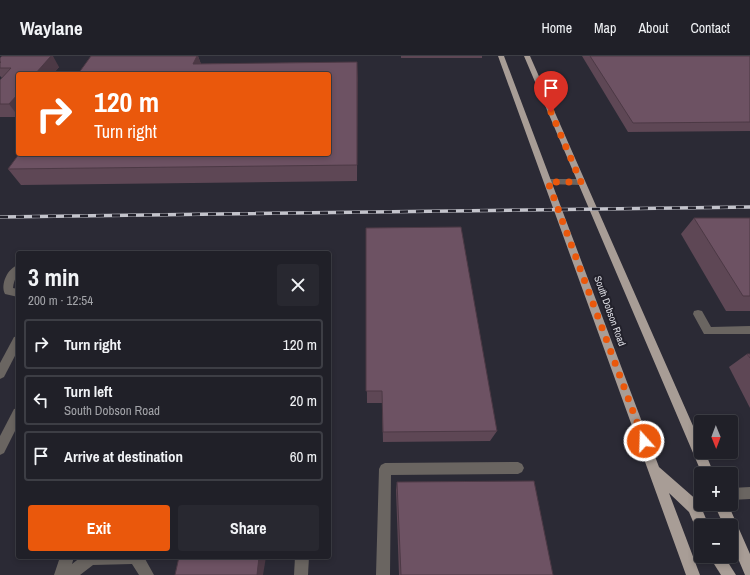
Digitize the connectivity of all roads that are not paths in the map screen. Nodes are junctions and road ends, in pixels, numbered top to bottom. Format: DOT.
graph roads {
  1 [pos="501,56"];
  2 [pos="527,56"];
  3 [pos="548,182"];
  4 [pos="581,182"];
  5 [pos="16,270"];
  6 [pos="9,279"];
  7 [pos="0,288"];
  8 [pos="16,293"];
  9 [pos="698,314"];
  10 [pos="750,330"];
  11 [pos="16,344"];
  12 [pos="0,374"];
  13 [pos="16,417"];
  14 [pos="1,443"];
  15 [pos="705,467"];
  16 [pos="518,468"];
  17 [pos="655,471"];
  18 [pos="750,493"];
  19 [pos="738,494"];
  20 [pos="699,519"];
  21 [pos="738,542"];
  22 [pos="66,559"];
  23 [pos="90,559"];
  24 [pos="137,559"];
  25 [pos="302,559"];
  26 [pos="721,563"];
  27 [pos="750,570"];
  28 [pos="61,575"];
  29 [pos="68,575"];
  30 [pos="147,575"];
  31 [pos="301,575"];
  32 [pos="383,575"];
  33 [pos="693,575"];
  34 [pos="729,575"];
  1 -- 3 [label="main road, South Dobson Road"];
  2 -- 4 [label="main road"];
  3 -- 4 [label="lane"];
  3 -- 17 [label="main road, South Dobson Road"];
  4 -- 15 [label="main road"];
  5 -- 6 [label="lane"];
  6 -- 7 [label="lane"];
  6 -- 8 [label="lane"];
  9 -- 10 [label="lane"];
  11 -- 12 [label="lane"];
  13 -- 14 [label="lane"];
  16 -- 32 [label="lane"];
  17 -- 20 [label="main road"];
  17 -- 33 [label="main road, South Dobson Road"];
  18 -- 19 [label="lane"];
  21 -- 27 [label="main road"];
  22 -- 28 [label="lane"];
  23 -- 29 [label="lane"];
  24 -- 30 [label="lane"];
  25 -- 31 [label="lane"];
  26 -- 34 [label="main road"];
}
